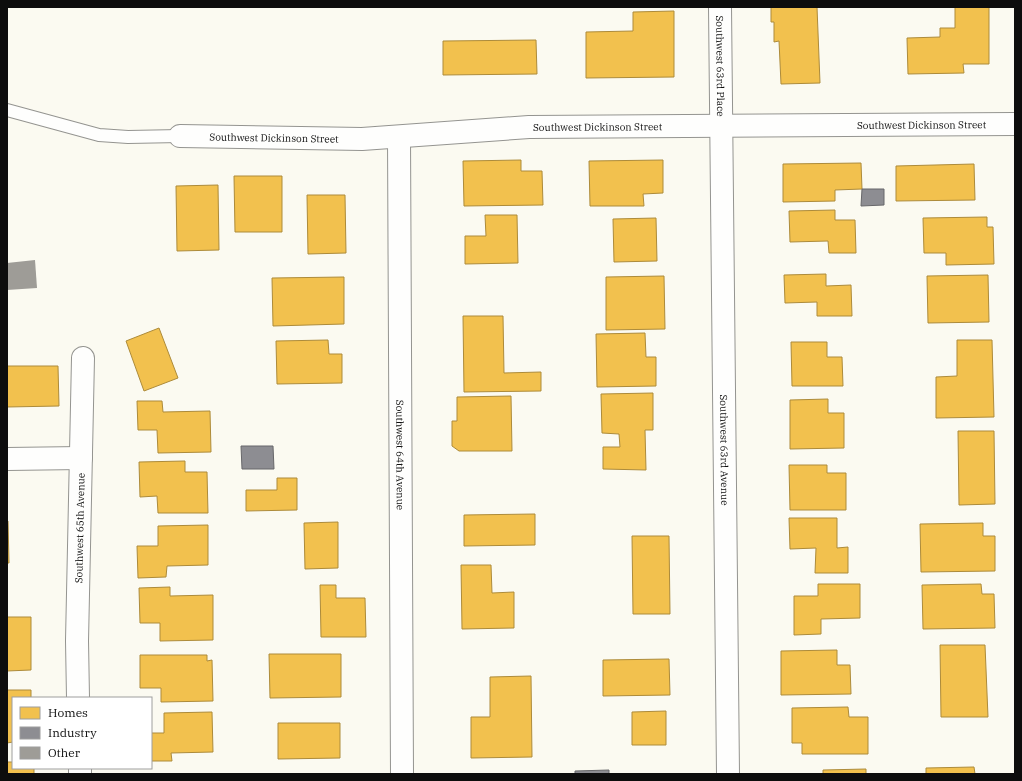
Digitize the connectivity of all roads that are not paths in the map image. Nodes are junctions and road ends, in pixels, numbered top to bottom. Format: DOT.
graph roads {
  1 [pos="720,7"];
  2 [pos="7,110"];
  3 [pos="1015,124"];
  4 [pos="721,126"];
  5 [pos="180,136"];
  6 [pos="399,137"];
  7 [pos="83,358"];
  8 [pos="81,458"];
  9 [pos="7,459"];
  10 [pos="78,697"];
  11 [pos="402,774"];
  12 [pos="728,774"];
  1 -- 4 [label="street, Southwest 63rd Place"];
  2 -- 5 [label="lane"];
  3 -- 4 [label="street, Southwest Dickinson Street"];
  4 -- 6 [label="street, Southwest Dickinson Street"];
  4 -- 12 [label="street, Southwest 63rd Avenue"];
  5 -- 6 [label="street, Southwest Dickinson Street"];
  6 -- 11 [label="street, Southwest 64th Avenue"];
  7 -- 8 [label="street, Southwest 65th Avenue"];
  8 -- 9 [label="street"];
  8 -- 10 [label="street, Southwest 65th Avenue"];
}
